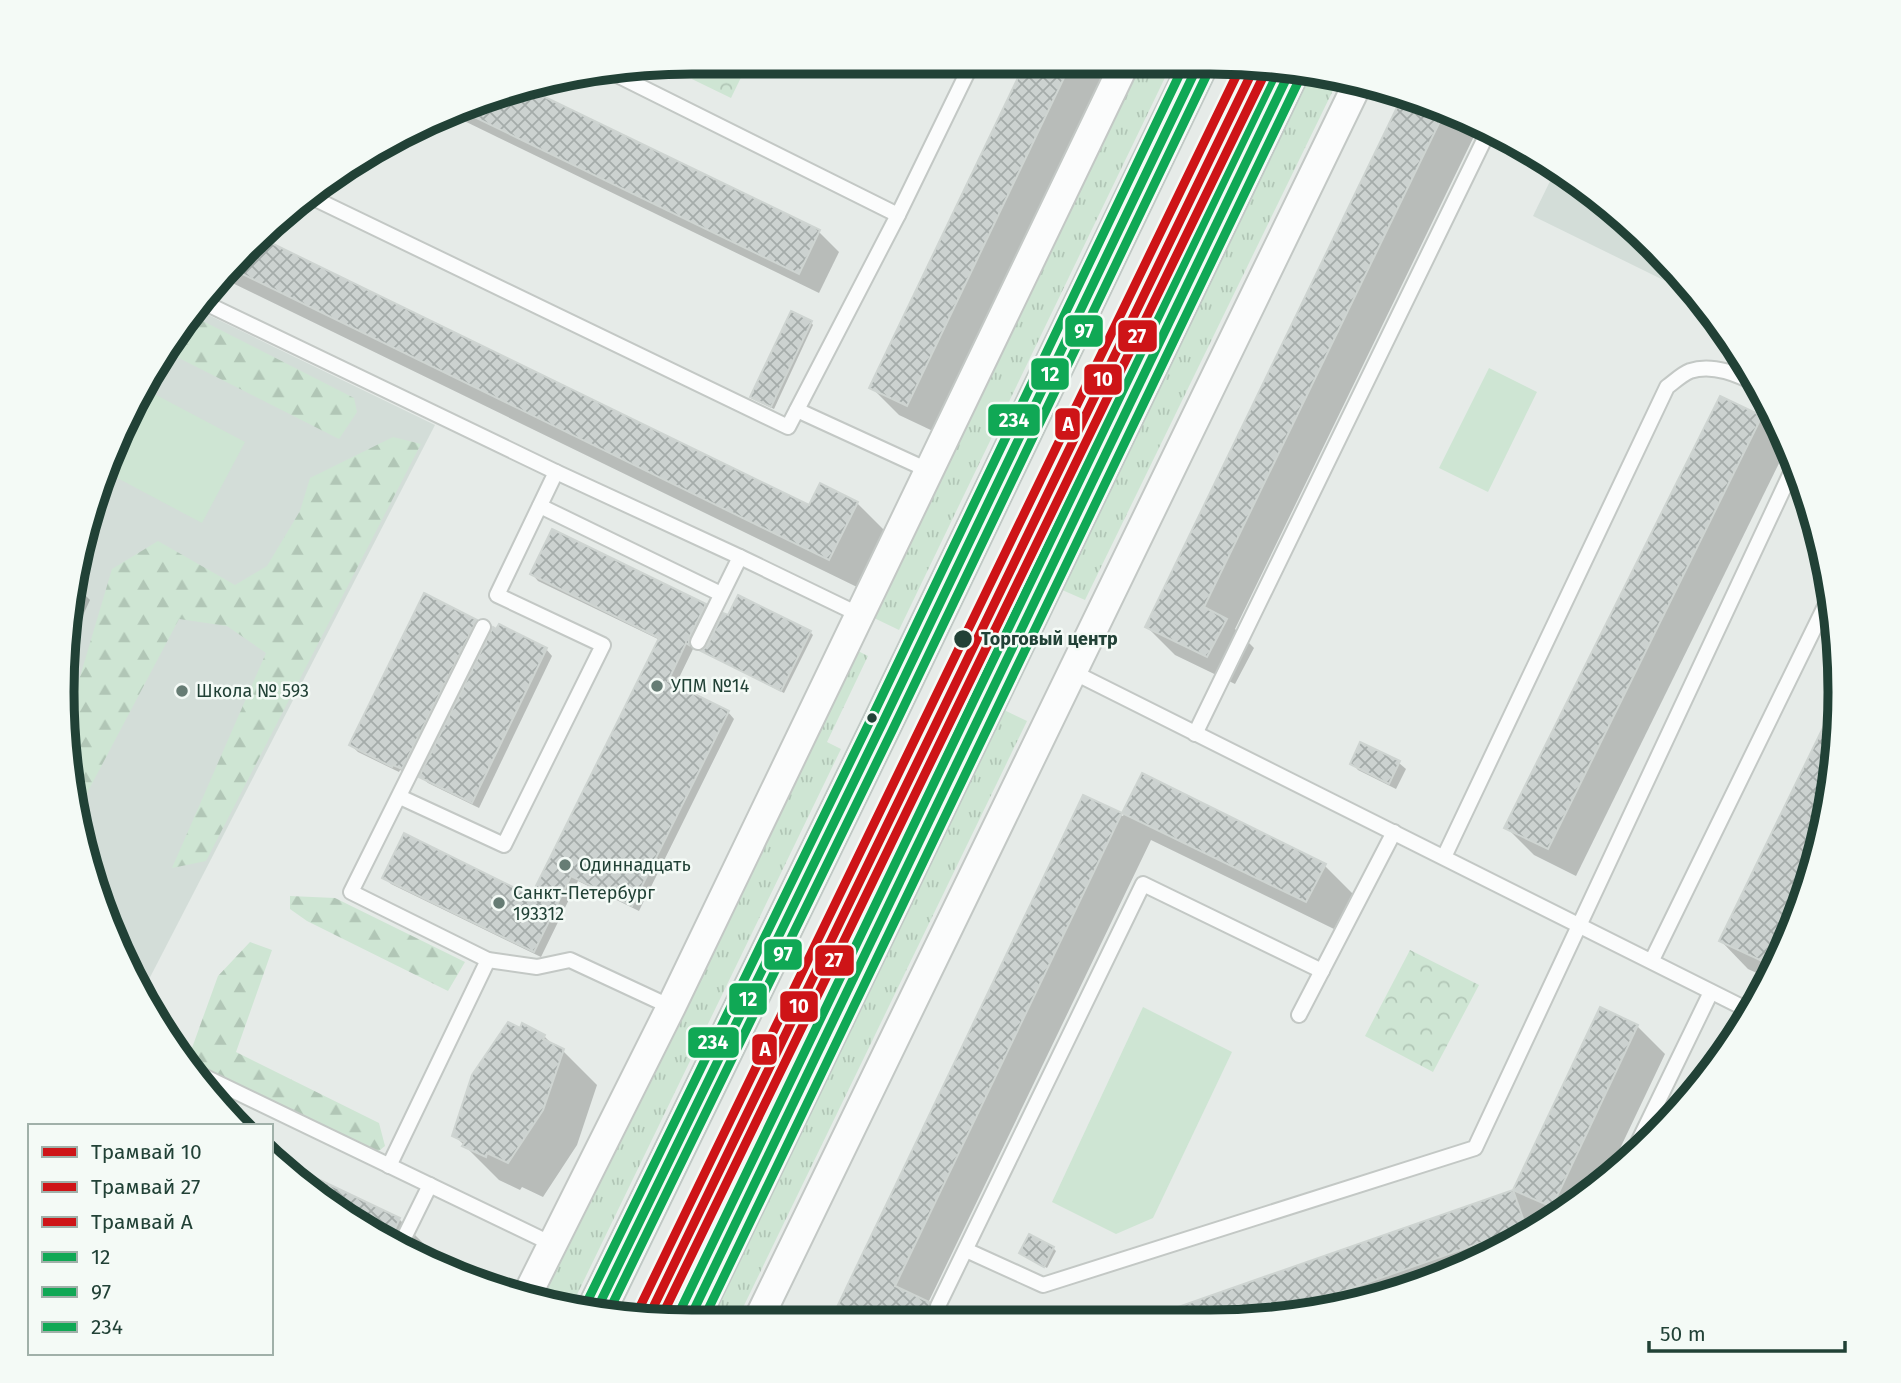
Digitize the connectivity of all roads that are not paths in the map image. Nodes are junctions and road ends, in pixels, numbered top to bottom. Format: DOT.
graph roads {
  1 [pos="966,74"];
  2 [pos="1120,74"];
  3 [pos="1194,74"];
  4 [pos="623,78"];
  5 [pos="1286,79"];
  6 [pos="1354,91"];
  7 [pos="1485,138"];
  8 [pos="317,200"];
  9 [pos="898,215"];
  10 [pos="209,305"];
  11 [pos="1740,376"];
  12 [pos="797,410"];
  13 [pos="930,471"];
  14 [pos="556,472"];
  15 [pos="1789,477"];
  16 [pos="540,506"];
  17 [pos="740,557"];
  18 [pos="721,594"];
  19 [pos="1822,612"];
  20 [pos="860,615"];
  21 [pos="483,628"];
  22 [pos="698,642"];
  23 [pos="1073,672"];
  24 [pos="1195,734"];
  25 [pos="400,797"];
  26 [pos="1394,832"];
  27 [pos="1444,857"];
  28 [pos="1580,925"];
  29 [pos="488,960"];
  30 [pos="1652,960"];
  31 [pos="1322,971"];
  32 [pos="1711,992"];
  33 [pos="671,1007"];
  34 [pos="1741,1007"];
  35 [pos="1299,1015"];
  36 [pos="211,1080"];
  37 [pos="1644,1130"];
  38 [pos="389,1166"];
  39 [pos="430,1185"];
  40 [pos="404,1238"];
  41 [pos="552,1244"];
  42 [pos="966,1250"];
  43 [pos="531,1288"];
  44 [pos="600,1302"];
  45 [pos="938,1307"];
  46 [pos="694,1310"];
  47 [pos="763,1310"];
  1 -- 9 [label="lane"];
  2 -- 13 [label="street"];
  3 -- 44 [label="main road"];
  4 -- 9 [label="lane"];
  5 -- 46 [label="main road"];
  6 -- 23 [label="street"];
  7 -- 24 [label="lane"];
  8 -- 12 [label="lane"];
  9 -- 12 [label="lane"];
  10 -- 14 [label="lane"];
  11 -- 27 [label="lane"];
  12 -- 13 [label="lane"];
  13 -- 20 [label="street"];
  14 -- 16 [label="lane"];
  14 -- 17 [label="lane"];
  15 -- 28 [label="lane"];
  16 -- 18 [label="lane"];
  16 -- 25 [label="lane"];
  17 -- 18 [label="lane"];
  17 -- 20 [label="lane"];
  18 -- 22 [label="lane"];
  19 -- 30 [label="lane"];
  20 -- 33 [label="street"];
  21 -- 25 [label="lane"];
  23 -- 24 [label="lane"];
  23 -- 47 [label="street"];
  24 -- 26 [label="lane"];
  25 -- 29 [label="lane"];
  26 -- 27 [label="lane"];
  26 -- 31 [label="lane"];
  27 -- 28 [label="lane"];
  28 -- 30 [label="lane"];
  28 -- 42 [label="lane"];
  29 -- 33 [label="lane"];
  29 -- 38 [label="lane"];
  30 -- 32 [label="lane"];
  31 -- 35 [label="lane"];
  31 -- 42 [label="lane"];
  32 -- 34 [label="lane"];
  32 -- 37 [label="lane"];
  33 -- 41 [label="street"];
  36 -- 38 [label="lane"];
  38 -- 39 [label="lane"];
  39 -- 40 [label="lane"];
  39 -- 41 [label="lane"];
  41 -- 43 [label="street"];
  42 -- 45 [label="lane"];
}
